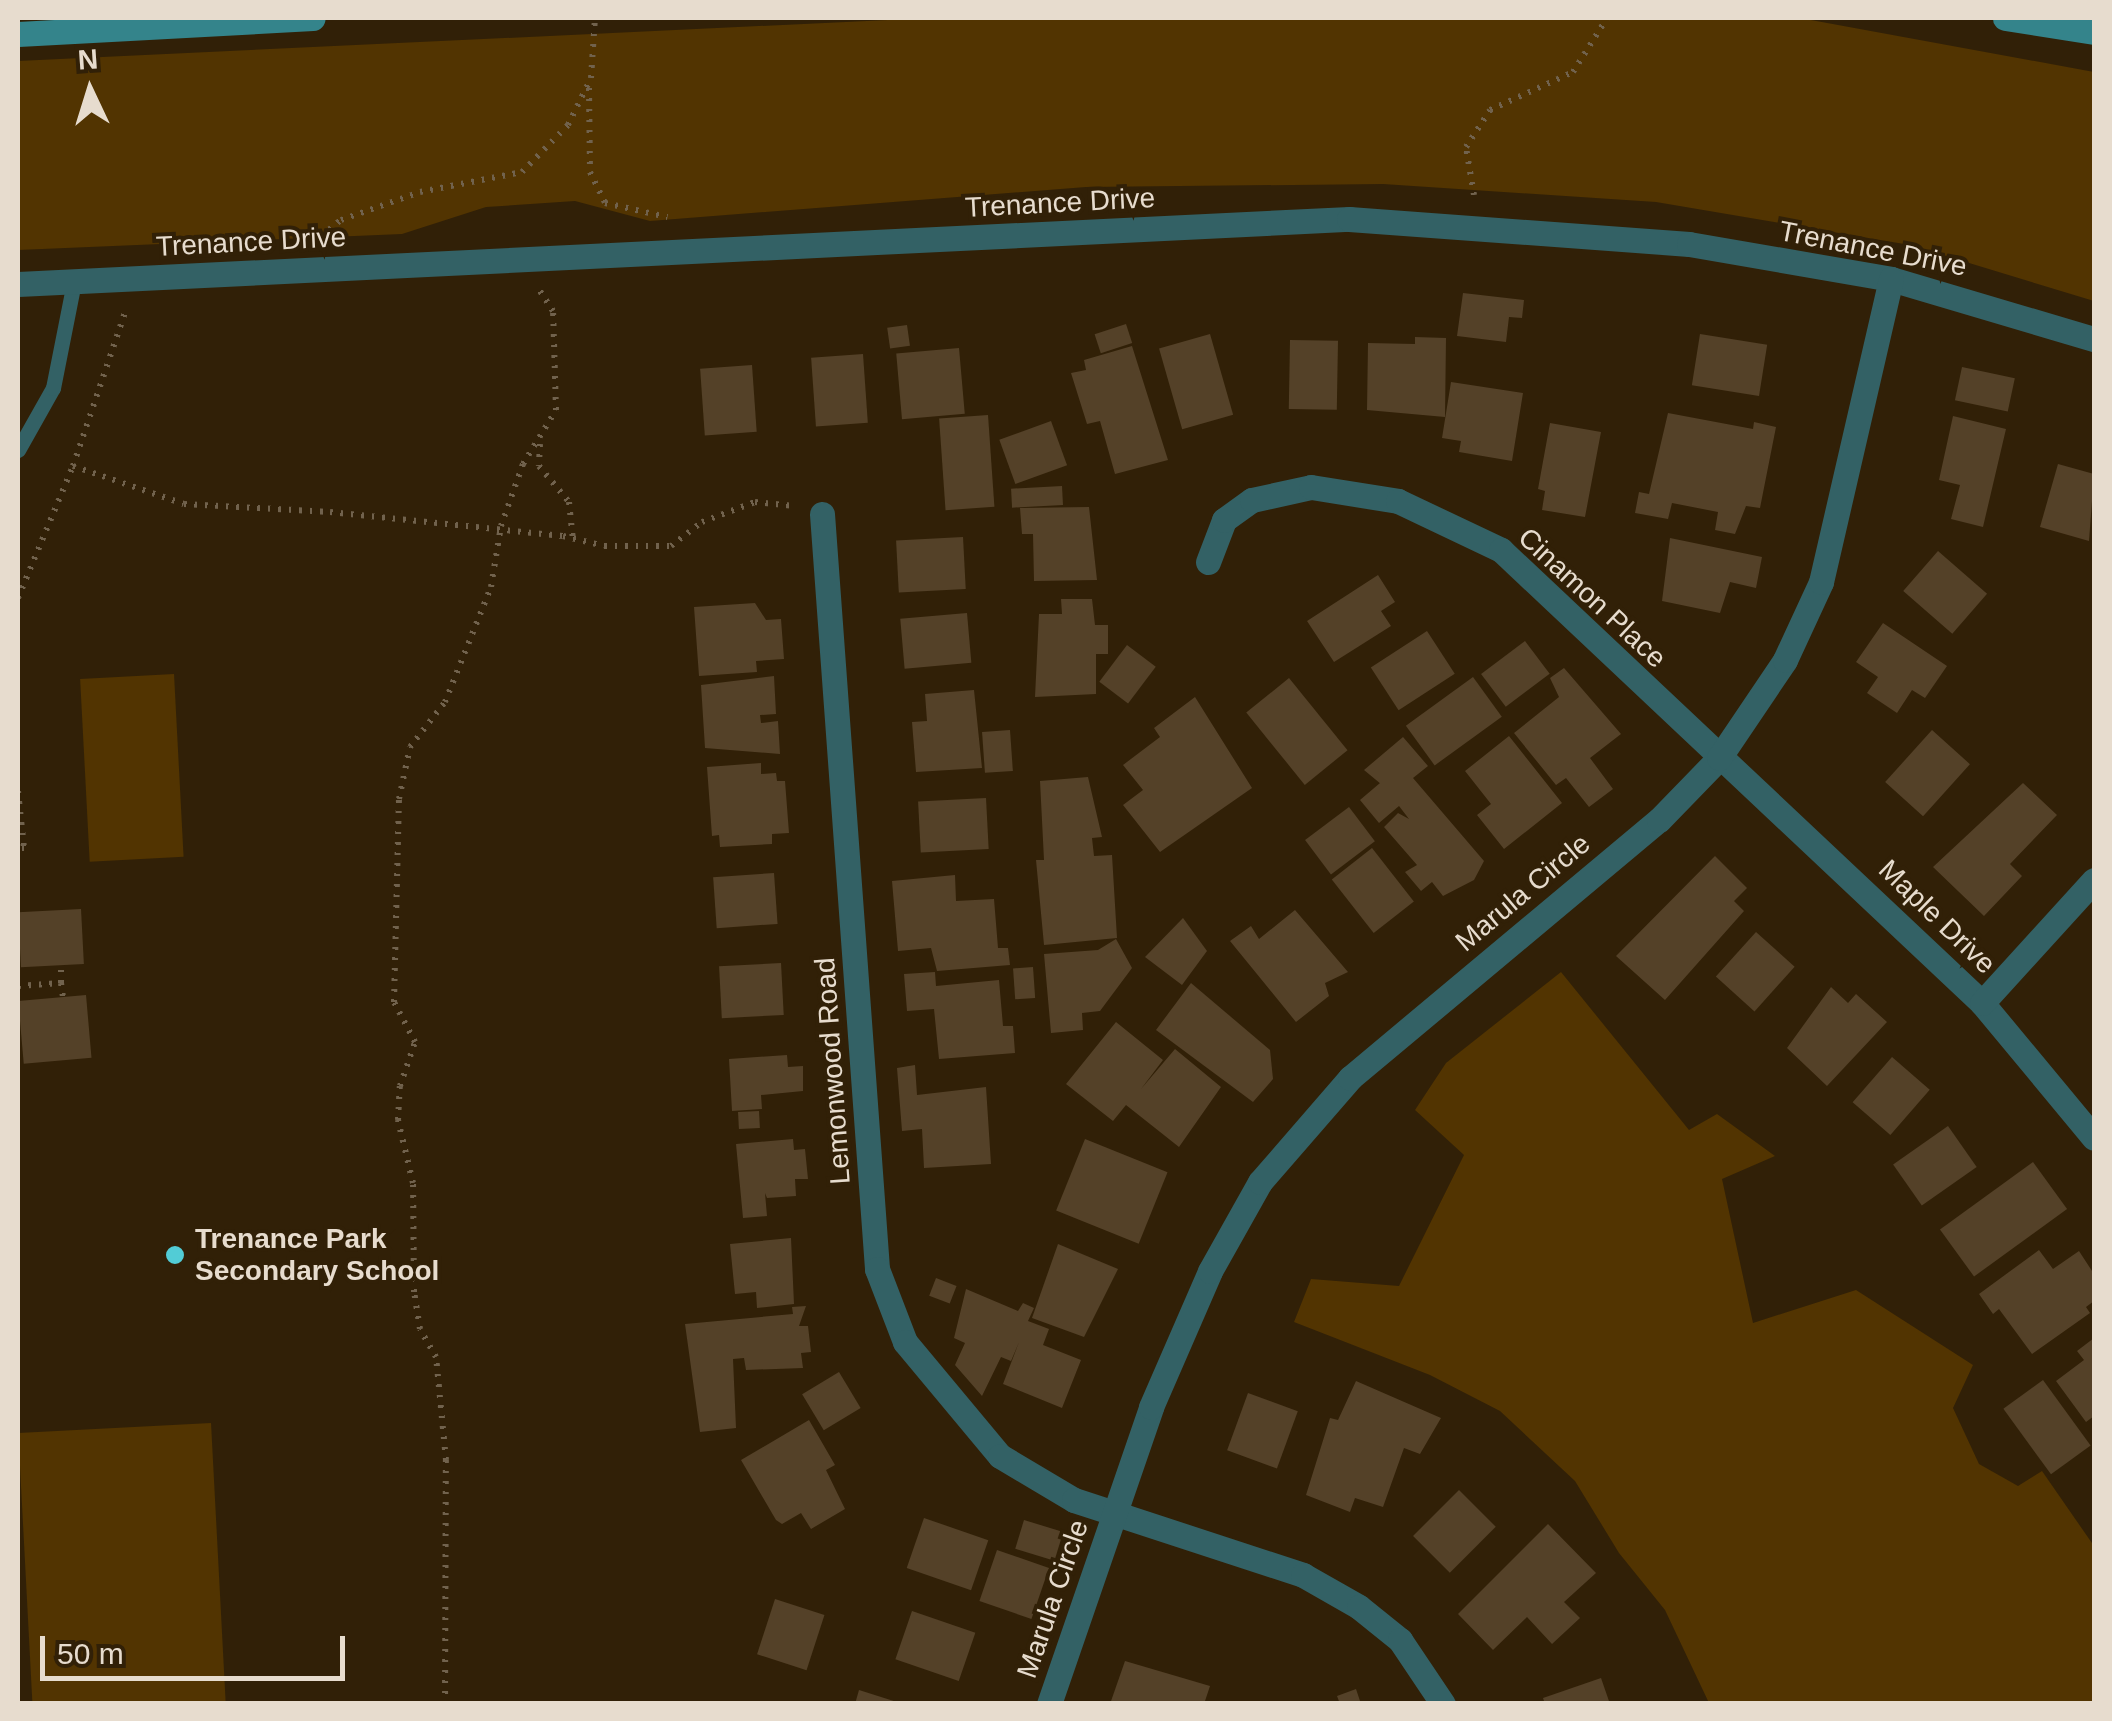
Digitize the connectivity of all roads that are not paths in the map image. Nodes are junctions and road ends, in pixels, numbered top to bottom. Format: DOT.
graph roads {
  1 [pos="313,18"];
  2 [pos="2006,18"];
  3 [pos="2094,32"];
  4 [pos="18,34"];
  5 [pos="1891,279"];
  6 [pos="74,282"];
  7 [pos="18,284"];
  8 [pos="2094,339"];
  9 [pos="18,450"];
  10 [pos="822,514"];
  11 [pos="1208,562"];
  12 [pos="1719,758"];
  13 [pos="2094,880"];
  14 [pos="1982,1003"];
  15 [pos="2094,1138"];
  16 [pos="1114,1514"];
  17 [pos="1049,1704"];
  18 [pos="1443,1704"];
  1 -- 4 [label="main road"];
  2 -- 3 [label="main road"];
  5 -- 6 [label="street, Trenance Drive"];
  5 -- 8 [label="street, Trenance Drive"];
  5 -- 12 [label="street, Marula Circle"];
  6 -- 7 [label="street, Trenance Drive"];
  6 -- 9 [label="lane"];
  10 -- 16 [label="street, Lemonwood Road"];
  11 -- 12 [label="street, Cinamon Place"];
  12 -- 14 [label="street, Maple Drive"];
  12 -- 16 [label="street, Marula Circle"];
  13 -- 14 [label="street"];
  14 -- 15 [label="street, Maple Drive"];
  16 -- 17 [label="street, Marula Circle"];
  16 -- 18 [label="street, Marula Circle"];
}
